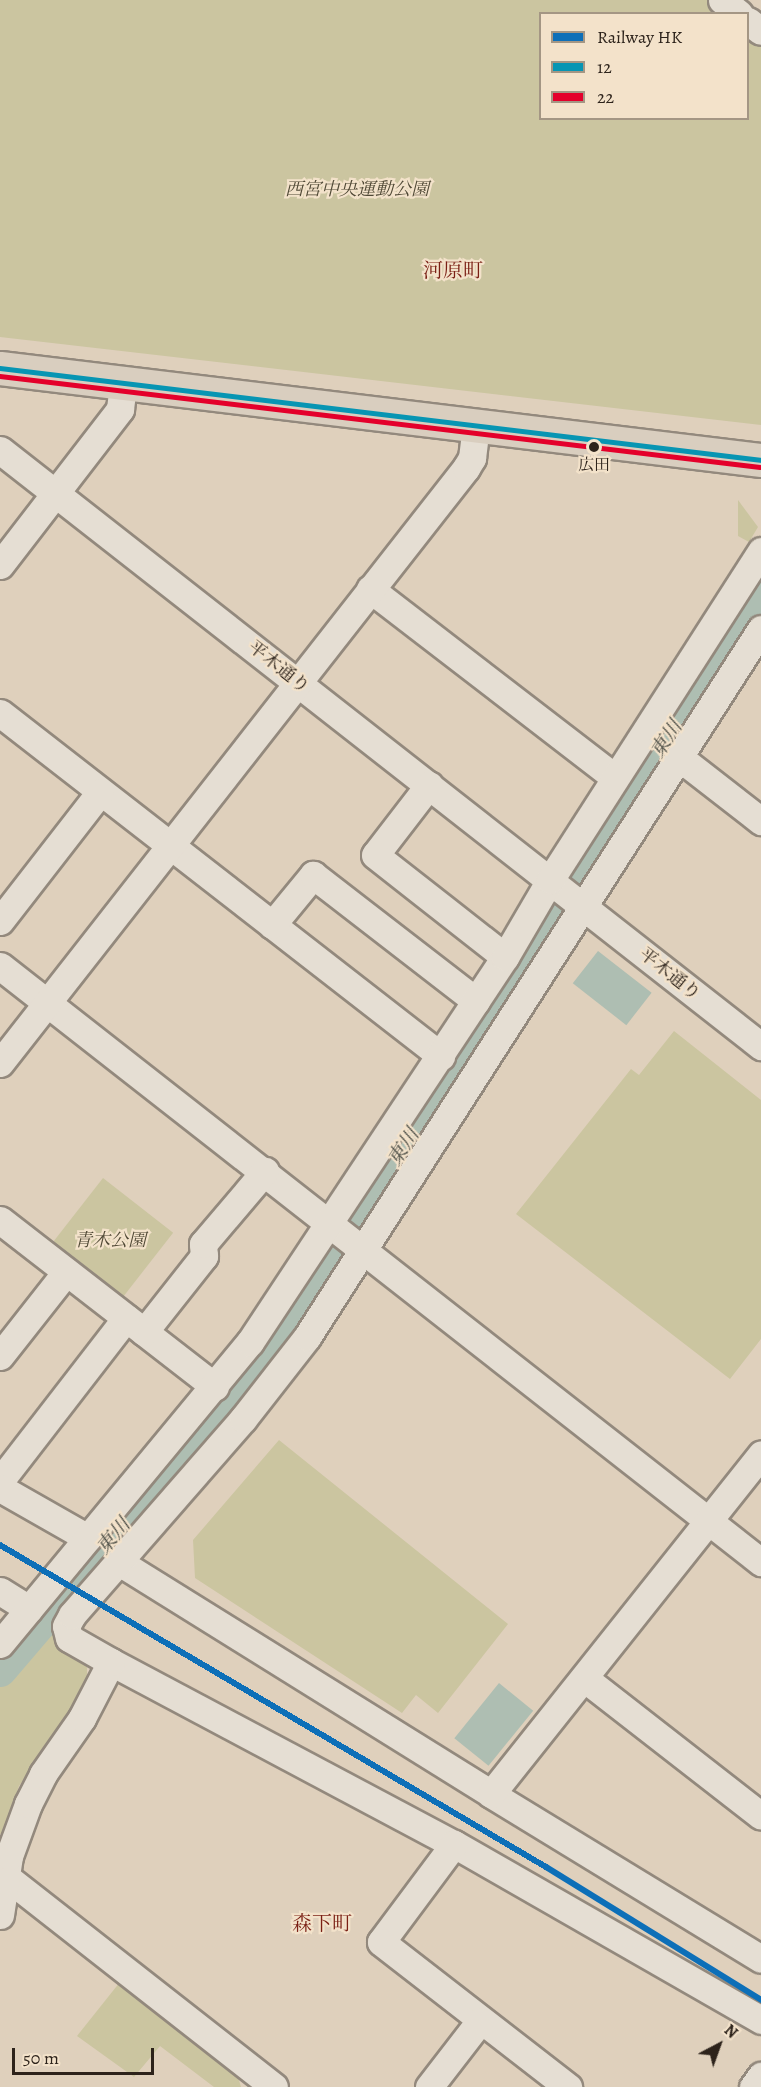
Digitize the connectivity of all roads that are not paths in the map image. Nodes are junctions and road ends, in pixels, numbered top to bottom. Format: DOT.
graph roads {
  1 [pos="722,0"];
  2 [pos="737,12"];
  3 [pos="0,368"];
  4 [pos="123,383"];
  5 [pos="476,426"];
  6 [pos="0,450"];
  7 [pos="761,460"];
  8 [pos="57,494"];
  9 [pos="761,550"];
  10 [pos="0,566"];
  11 [pos="370,589"];
  12 [pos="761,629"];
  13 [pos="297,682"];
  14 [pos="0,713"];
  15 [pos="680,759"];
  16 [pos="615,778"];
  17 [pos="429,785"];
  18 [pos="100,792"];
  19 [pos="761,821"];
  20 [pos="172,847"];
  21 [pos="554,882"];
  22 [pos="582,904"];
  23 [pos="0,921"];
  24 [pos="272,925"];
  25 [pos="505,957"];
  26 [pos="0,966"];
  27 [pos="476,1001"];
  28 [pos="48,1004"];
  29 [pos="761,1046"];
  30 [pos="441,1056"];
  31 [pos="0,1063"];
  32 [pos="265,1171"];
  33 [pos="0,1220"];
  34 [pos="334,1226"];
  35 [pos="361,1249"];
  36 [pos="66,1272"];
  37 [pos="135,1325"];
  38 [pos="0,1356"];
  39 [pos="215,1387"];
  40 [pos="761,1454"];
  41 [pos="0,1481"];
  42 [pos="0,1488"];
  43 [pos="709,1521"];
  44 [pos="88,1538"];
  45 [pos="119,1562"];
  46 [pos="761,1562"];
  47 [pos="0,1591"];
  48 [pos="29,1609"];
  49 [pos="0,1644"];
  50 [pos="111,1662"];
  51 [pos="584,1678"];
  52 [pos="491,1794"];
  53 [pos="761,1816"];
  54 [pos="454,1844"];
  55 [pos="4,1875"];
  56 [pos="0,1915"];
  57 [pos="761,1959"];
  58 [pos="761,2020"];
  59 [pos="480,2021"];
  60 [pos="761,2076"];
  61 [pos="271,2086"];
  62 [pos="429,2087"];
  63 [pos="568,2087"];
  64 [pos="753,2087"];
  1 -- 2 [label="street"];
  3 -- 4 [label="highway"];
  4 -- 5 [label="highway"];
  4 -- 8 [label="street"];
  5 -- 7 [label="highway"];
  5 -- 11 [label="street"];
  6 -- 8 [label="street, 平木通り"];
  8 -- 10 [label="street"];
  8 -- 13 [label="street, 平木通り"];
  9 -- 16 [label="street"];
  11 -- 13 [label="street"];
  11 -- 16 [label="street"];
  12 -- 15 [label="street"];
  13 -- 17 [label="street, 平木通り"];
  13 -- 20 [label="street"];
  14 -- 18 [label="street"];
  15 -- 19 [label="street"];
  15 -- 22 [label="street"];
  16 -- 21 [label="street"];
  17 -- 21 [label="street, 平木通り"];
  17 -- 25 [label="street"];
  18 -- 20 [label="street"];
  18 -- 23 [label="street"];
  20 -- 24 [label="street"];
  20 -- 28 [label="street"];
  21 -- 22 [label="street, 平木通り"];
  21 -- 25 [label="street"];
  22 -- 29 [label="street, 平木通り"];
  22 -- 35 [label="street"];
  24 -- 27 [label="street"];
  24 -- 30 [label="street"];
  25 -- 27 [label="street"];
  26 -- 28 [label="street"];
  27 -- 30 [label="street"];
  28 -- 31 [label="street"];
  28 -- 32 [label="street"];
  30 -- 34 [label="street"];
  32 -- 34 [label="street"];
  32 -- 37 [label="street"];
  33 -- 36 [label="street"];
  34 -- 35 [label="street"];
  34 -- 39 [label="street"];
  35 -- 43 [label="street"];
  35 -- 45 [label="street"];
  36 -- 37 [label="street"];
  36 -- 38 [label="street"];
  37 -- 39 [label="street"];
  37 -- 41 [label="street"];
  39 -- 44 [label="street"];
  40 -- 43 [label="street"];
  42 -- 44 [label="street"];
  43 -- 46 [label="street"];
  43 -- 51 [label="street"];
  44 -- 48 [label="street"];
  45 -- 50 [label="street"];
  45 -- 52 [label="street"];
  47 -- 48 [label="street"];
  48 -- 49 [label="street"];
  50 -- 54 [label="street"];
  50 -- 55 [label="street"];
  51 -- 52 [label="street"];
  51 -- 53 [label="street"];
  52 -- 57 [label="street"];
  54 -- 58 [label="street"];
  54 -- 59 [label="street"];
  55 -- 56 [label="street"];
  55 -- 61 [label="street"];
  59 -- 62 [label="street"];
  59 -- 63 [label="street"];
  60 -- 64 [label="street"];
}
